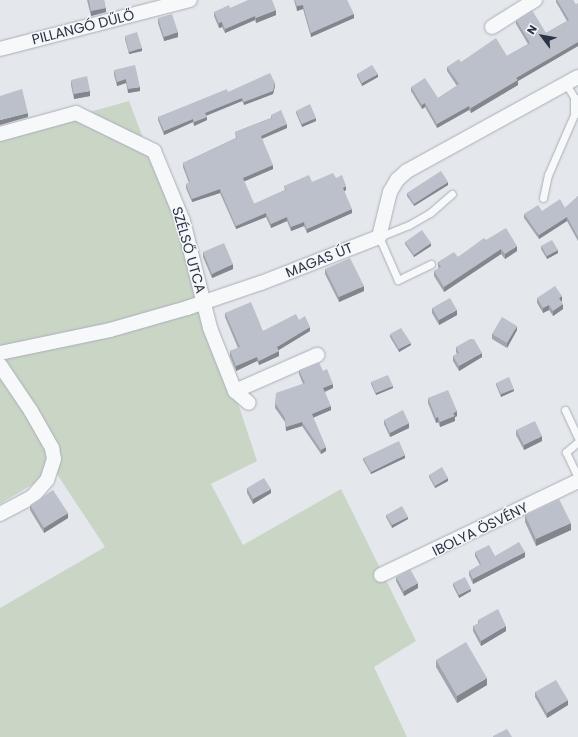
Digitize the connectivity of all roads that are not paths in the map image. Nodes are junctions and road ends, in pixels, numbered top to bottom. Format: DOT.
graph roads {
  1 [pos="190,0"];
  2 [pos="535,0"];
  3 [pos="492,27"];
  4 [pos="0,49"];
  5 [pos="578,77"];
  6 [pos="566,84"];
  7 [pos="0,134"];
  8 [pos="452,194"];
  9 [pos="543,198"];
  10 [pos="380,237"];
  11 [pos="431,264"];
  12 [pos="204,302"];
  13 [pos="0,353"];
  14 [pos="317,355"];
  15 [pos="0,365"];
  16 [pos="235,391"];
  17 [pos="249,403"];
  18 [pos="566,410"];
  19 [pos="578,438"];
  20 [pos="578,442"];
  21 [pos="578,478"];
  22 [pos="578,481"];
  23 [pos="0,514"];
  24 [pos="381,575"];
  1 -- 4 [label="street, PILLANGÓ DŰLŐ"];
  2 -- 3 [label="street"];
  5 -- 6 [label="street"];
  6 -- 9 [label="lane"];
  6 -- 10 [label="street"];
  7 -- 12 [label="street, SZÉLSŐ UTCA"];
  8 -- 10 [label="lane"];
  10 -- 11 [label="lane"];
  10 -- 12 [label="street, MAGAS ÚT"];
  12 -- 13 [label="street, MAGAS ÚT"];
  12 -- 16 [label="street, SZÉLSŐ UTCA"];
  14 -- 16 [label="street"];
  15 -- 23 [label="street"];
  16 -- 17 [label="street, SZÉLSŐ UTCA"];
  18 -- 19 [label="lane"];
  20 -- 21 [label="lane"];
  22 -- 24 [label="street, IBOLYA ÖSVÉNY"];
}
